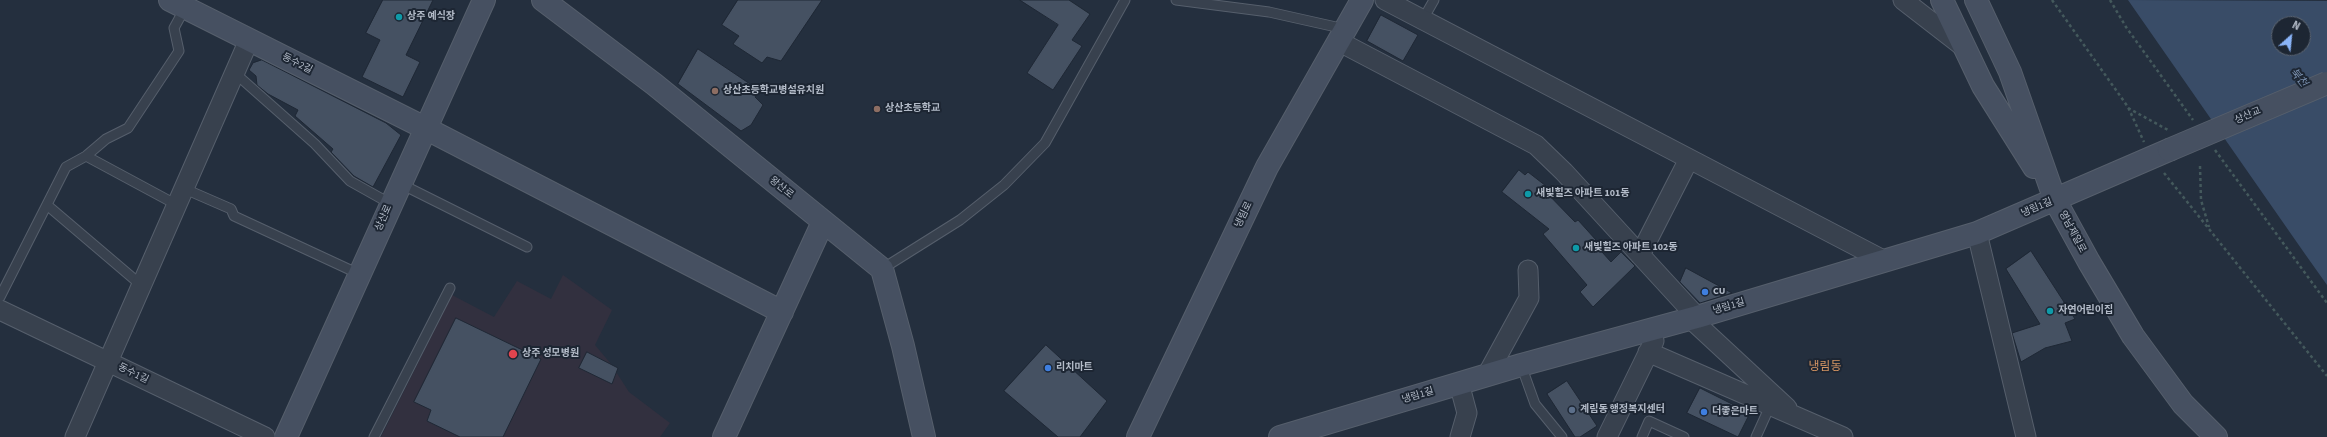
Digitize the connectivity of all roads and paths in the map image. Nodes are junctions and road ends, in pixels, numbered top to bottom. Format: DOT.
graph roads {
  1 [pos="484,0"];
  2 [pos="543,0"];
  3 [pos="1125,0"];
  4 [pos="1176,0"];
  5 [pos="1362,0"];
  6 [pos="1385,0"];
  7 [pos="1434,0"];
  8 [pos="1903,0"];
  9 [pos="1942,0"];
  10 [pos="1976,0"];
  11 [pos="2052,0"];
  12 [pos="2110,0"];
  13 [pos="180,3"];
  14 [pos="1422,21"];
  15 [pos="1341,35"];
  16 [pos="249,40"];
  17 [pos="1965,48"];
  18 [pos="236,74"];
  19 [pos="2327,83"];
  20 [pos="2128,107"];
  21 [pos="2194,121"];
  22 [pos="425,128"];
  23 [pos="2212,146"];
  24 [pos="2166,147"];
  25 [pos="86,156"];
  26 [pos="1689,159"];
  27 [pos="2200,166"];
  28 [pos="400,184"];
  29 [pos="181,197"];
  30 [pos="2055,200"];
  31 [pos="391,204"];
  32 [pos="46,205"];
  33 [pos="823,222"];
  34 [pos="2210,230"];
  35 [pos="1977,233"];
  36 [pos="526,247"];
  37 [pos="1640,255"];
  38 [pos="1885,260"];
  39 [pos="882,269"];
  40 [pos="1528,270"];
  41 [pos="359,274"];
  42 [pos="140,285"];
  43 [pos="450,288"];
  44 [pos="0,297"];
  45 [pos="2327,303"];
  46 [pos="0,310"];
  47 [pos="782,312"];
  48 [pos="1694,318"];
  49 [pos="1661,327"];
  50 [pos="1648,352"];
  51 [pos="109,362"];
  52 [pos="1521,365"];
  53 [pos="1487,375"];
  54 [pos="2327,376"];
  55 [pos="1459,383"];
  56 [pos="1770,406"];
  57 [pos="1796,417"];
  58 [pos="1144,432"];
  59 [pos="75,437"];
  60 [pos="265,437"];
  61 [pos="286,437"];
  62 [pos="374,437"];
  63 [pos="724,437"];
  64 [pos="924,437"];
  65 [pos="1280,437"];
  66 [pos="1460,437"];
  67 [pos="1562,437"];
  68 [pos="1607,437"];
  69 [pos="1642,437"];
  70 [pos="1684,437"];
  71 [pos="1756,437"];
  72 [pos="1843,437"];
  73 [pos="2026,437"];
  74 [pos="2216,437"];
  1 -- 22 [label="street, 상산로"];
  2 -- 33 [label="street, 왕산로"];
  3 -- 39 [label="lane"];
  4 -- 15 [label="lane"];
  5 -- 15 [label="street, 냉림로"];
  6 -- 14 [label="street"];
  7 -- 14 [label="lane"];
  8 -- 17 [label="street"];
  9 -- 17 [label="street"];
  10 -- 30 [label="street, 영남제일로"];
  11 -- 20 [label="path"];
  12 -- 21 [label="path"];
  13 -- 16 [label="street, 동수2길"];
  13 -- 25 [label="lane"];
  14 -- 26 [label="street"];
  15 -- 37 [label="street"];
  15 -- 58 [label="street, 냉림로"];
  16 -- 18 [label="street"];
  16 -- 22 [label="street, 동수2길"];
  17 -- 30 [label="street"];
  18 -- 29 [label="street"];
  18 -- 31 [label="lane"];
  19 -- 24 [label="street, 상산교, bridge"];
  20 -- 24 [label="path"];
  20 -- 24 [label="path"];
  22 -- 28 [label="street, 상산로"];
  22 -- 47 [label="street, 동수2길"];
  23 -- 45 [label="path"];
  24 -- 30 [label="street, 냉림1길"];
  24 -- 34 [label="path"];
  25 -- 29 [label="lane"];
  25 -- 32 [label="lane"];
  26 -- 37 [label="street"];
  26 -- 38 [label="street"];
  27 -- 34 [label="path"];
  28 -- 31 [label="street, 상산로"];
  28 -- 36 [label="lane"];
  29 -- 41 [label="lane"];
  29 -- 42 [label="street"];
  30 -- 35 [label="street, 냉림1길"];
  30 -- 74 [label="street, 영남제일로"];
  31 -- 41 [label="street, 상산로"];
  32 -- 42 [label="lane"];
  32 -- 44 [label="lane"];
  33 -- 39 [label="street, 왕산로"];
  33 -- 47 [label="street"];
  34 -- 54 [label="path"];
  35 -- 38 [label="street, 냉림1길"];
  35 -- 73 [label="street"];
  37 -- 48 [label="street"];
  38 -- 48 [label="street, 냉림1길"];
  39 -- 64 [label="street"];
  40 -- 53 [label="street"];
  41 -- 61 [label="street, 상산로"];
  42 -- 51 [label="street"];
  43 -- 62 [label="lane"];
  46 -- 51 [label="street, 동수1길"];
  47 -- 63 [label="street"];
  48 -- 49 [label="street, 냉림1길"];
  48 -- 57 [label="street"];
  49 -- 50 [label="street"];
  49 -- 52 [label="street, 냉림1길"];
  50 -- 56 [label="street"];
  50 -- 68 [label="street"];
  51 -- 59 [label="street"];
  51 -- 60 [label="street, 동수1길"];
  52 -- 53 [label="street, 냉림1길"];
  52 -- 67 [label="lane"];
  53 -- 55 [label="street, 냉림1길"];
  55 -- 65 [label="street, 냉림1길"];
  55 -- 66 [label="street"];
  56 -- 57 [label="street"];
  56 -- 71 [label="lane"];
  57 -- 72 [label="street"];
  69 -- 70 [label="lane"];
}
